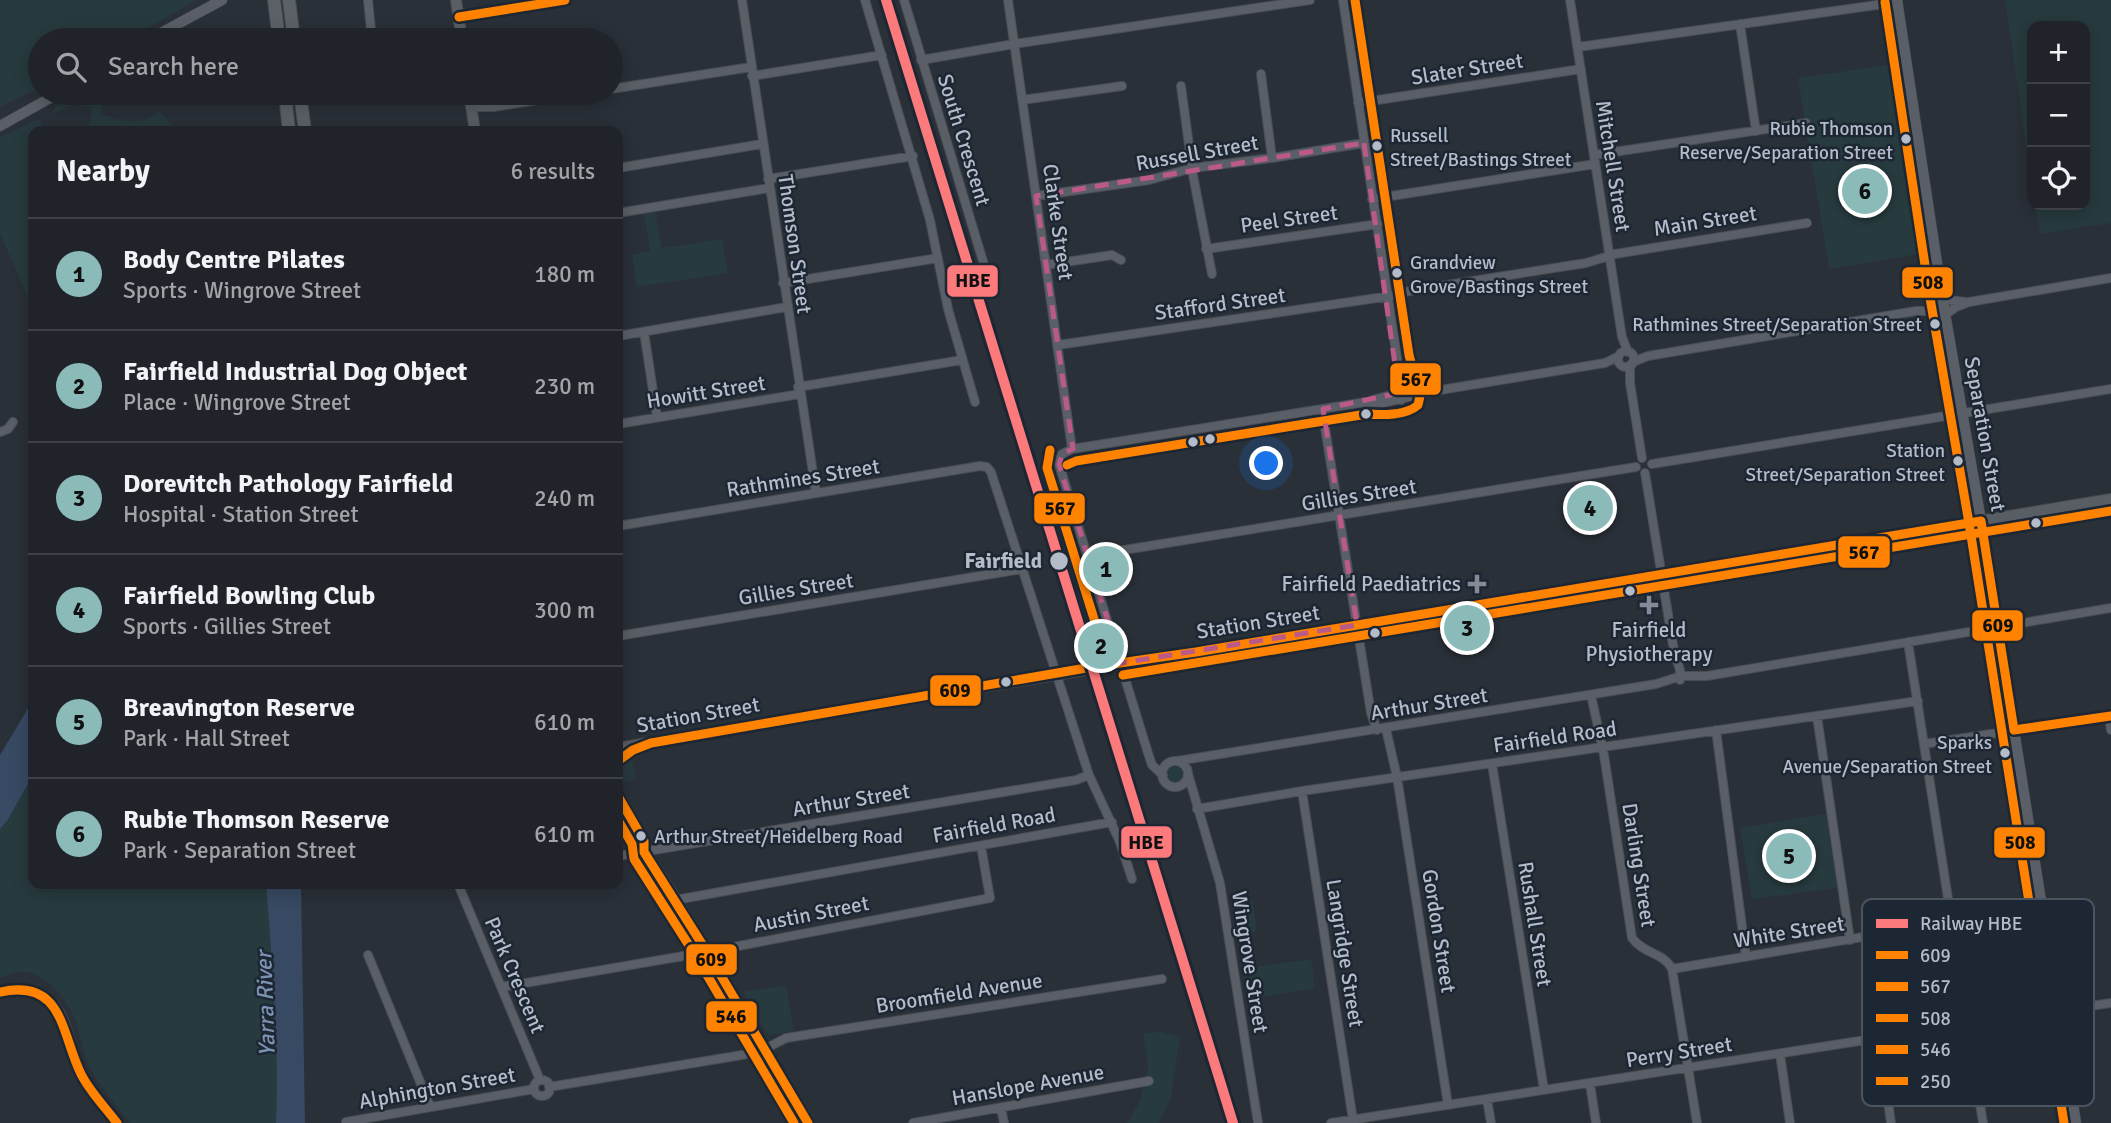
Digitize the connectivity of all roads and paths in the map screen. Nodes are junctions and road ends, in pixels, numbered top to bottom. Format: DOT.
graph roads {
  1 [pos="222,0"];
  2 [pos="289,0"];
  3 [pos="368,0"];
  4 [pos="456,0"];
  5 [pos="565,0"];
  6 [pos="742,0"];
  7 [pos="865,0"];
  8 [pos="904,0"];
  9 [pos="1008,0"];
  10 [pos="1310,0"];
  11 [pos="1343,0"];
  12 [pos="1570,0"];
  13 [pos="1898,1"];
  14 [pos="273,2"];
  15 [pos="459,17"];
  16 [pos="1740,24"];
  17 [pos="170,28"];
  18 [pos="277,28"];
  19 [pos="292,28"];
  20 [pos="371,28"];
  21 [pos="460,28"];
  22 [pos="1014,44"];
  23 [pos="1578,47"];
  24 [pos="882,55"];
  25 [pos="921,60"];
  26 [pos="1581,69"];
  27 [pos="752,72"];
  28 [pos="1261,74"];
  29 [pos="1122,86"];
  30 [pos="1181,86"];
  31 [pos="623,88"];
  32 [pos="1022,100"];
  33 [pos="1358,103"];
  34 [pos="37,105"];
  35 [pos="286,105"];
  36 [pos="302,105"];
  37 [pos="471,105"];
  38 [pos="506,105"];
  39 [pos="472,110"];
  40 [pos="1805,123"];
  41 [pos="0,125"];
  42 [pos="288,126"];
  43 [pos="304,126"];
  44 [pos="474,126"];
  45 [pos="1756,131"];
  46 [pos="1364,143"];
  47 [pos="762,144"];
  48 [pos="913,156"];
  49 [pos="1272,158"];
  50 [pos="1595,160"];
  51 [pos="623,167"];
  52 [pos="1193,168"];
  53 [pos="768,184"];
  54 [pos="1036,196"];
  55 [pos="1372,199"];
  56 [pos="623,212"];
  57 [pos="1807,223"];
  58 [pos="1378,224"];
  59 [pos="1206,249"];
  60 [pos="938,258"];
  61 [pos="1610,258"];
  62 [pos="1121,260"];
  63 [pos="1586,263"];
  64 [pos="1046,265"];
  65 [pos="1212,274"];
  66 [pos="2111,278"];
  67 [pos="783,283"];
  68 [pos="992,291"];
  69 [pos="1388,294"];
  70 [pos="1942,296"];
  71 [pos="1969,302"];
  72 [pos="787,307"];
  73 [pos="1945,315"];
  74 [pos="644,332"];
  75 [pos="623,335"];
  76 [pos="1058,345"];
  77 [pos="1625,359"];
  78 [pos="962,360"];
  79 [pos="2111,389"];
  80 [pos="799,391"];
  81 [pos="1404,396"];
  82 [pos="975,402"];
  83 [pos="1322,409"];
  84 [pos="1961,413"];
  85 [pos="657,417"];
  86 [pos="13,422"];
  87 [pos="623,423"];
  88 [pos="0,432"];
  89 [pos="1072,449"];
  90 [pos="1642,458"];
  91 [pos="1651,464"];
  92 [pos="1636,467"];
  93 [pos="1645,473"];
  94 [pos="816,494"];
  95 [pos="2111,499"];
  96 [pos="1338,516"];
  97 [pos="1981,521"];
  98 [pos="623,525"];
  99 [pos="1087,556"];
  100 [pos="1022,569"];
  101 [pos="1662,574"];
  102 [pos="2111,608"];
  103 [pos="1357,625"];
  104 [pos="1998,627"];
  105 [pos="623,635"];
  106 [pos="1909,642"];
  107 [pos="1121,663"];
  108 [pos="1057,673"];
  109 [pos="1679,678"];
  110 [pos="1594,694"];
  111 [pos="1918,701"];
  112 [pos="1817,716"];
  113 [pos="2110,716"];
  114 [pos="1381,730"];
  115 [pos="1716,730"];
  116 [pos="2014,730"];
  117 [pos="2111,730"];
  118 [pos="651,743"];
  119 [pos="1924,744"];
  120 [pos="1146,745"];
  121 [pos="623,747"];
  122 [pos="1602,747"];
  123 [pos="623,757"];
  124 [pos="1207,757"];
  125 [pos="1172,762"];
  126 [pos="1492,764"];
  127 [pos="1187,772"];
  128 [pos="1089,775"];
  129 [pos="1163,775"];
  130 [pos="1397,777"];
  131 [pos="1178,786"];
  132 [pos="1302,791"];
  133 [pos="623,805"];
  134 [pos="1197,809"];
  135 [pos="1112,822"];
  136 [pos="623,827"];
  137 [pos="981,846"];
  138 [pos="645,852"];
  139 [pos="623,855"];
  140 [pos="1132,879"];
  141 [pos="460,889"];
  142 [pos="1948,899"];
  143 [pos="2041,899"];
  144 [pos="675,900"];
  145 [pos="1862,938"];
  146 [pos="1850,940"];
  147 [pos="707,952"];
  148 [pos="368,955"];
  149 [pos="1746,957"];
  150 [pos="1672,969"];
  151 [pos="1162,979"];
  152 [pos="502,987"];
  153 [pos="0,992"];
  154 [pos="1862,1042"];
  155 [pos="763,1050"];
  156 [pos="1780,1054"];
  157 [pos="1689,1069"];
  158 [pos="540,1080"];
  159 [pos="1149,1080"];
  160 [pos="1590,1084"];
  161 [pos="549,1087"];
  162 [pos="534,1089"];
  163 [pos="1544,1090"];
  164 [pos="1487,1099"];
  165 [pos="1448,1105"];
  166 [pos="430,1106"];
  167 [pos="1001,1108"];
  168 [pos="1387,1119"];
  169 [pos="1353,1120"];
  170 [pos="346,1122"];
  171 [pos="117,1123"];
  172 [pos="808,1123"];
  173 [pos="913,1123"];
  174 [pos="1004,1123"];
  175 [pos="1258,1123"];
  176 [pos="1331,1123"];
  177 [pos="1491,1123"];
  178 [pos="1596,1123"];
  179 [pos="1697,1123"];
  180 [pos="1790,1123"];
  1 -- 17 [label="street"];
  2 -- 19 [label="main road"];
  3 -- 20 [label="street"];
  4 -- 15 [label="main road"];
  5 -- 15 [label="street"];
  6 -- 27 [label="street, Thomson Street"];
  7 -- 24 [label="street"];
  8 -- 25 [label="street, South Crescent"];
  9 -- 22 [label="street, Clarke Street"];
  10 -- 22 [label="street"];
  11 -- 33 [label="street"];
  12 -- 23 [label="street, Mitchell Street"];
  13 -- 16 [label="street"];
  13 -- 70 [label="street, Separation Street"];
  14 -- 18 [label="main road"];
  15 -- 21 [label="main road"];
  16 -- 23 [label="street"];
  16 -- 45 [label="street"];
  22 -- 25 [label="street"];
  22 -- 32 [label="street, Clarke Street"];
  23 -- 26 [label="street, Mitchell Street"];
  24 -- 27 [label="street"];
  24 -- 48 [label="street"];
  25 -- 68 [label="street, South Crescent"];
  26 -- 33 [label="street, Slater Street"];
  26 -- 50 [label="street, Mitchell Street"];
  27 -- 31 [label="street"];
  27 -- 47 [label="street, Thomson Street"];
  28 -- 49 [label="street"];
  29 -- 32 [label="street"];
  30 -- 52 [label="street"];
  32 -- 54 [label="street, Clarke Street"];
  33 -- 46 [label="street"];
  34 -- 41 [label="street"];
  35 -- 42 [label="main road"];
  36 -- 43 [label="main road"];
  37 -- 39 [label="main road"];
  38 -- 39 [label="street"];
  39 -- 44 [label="main road"];
  40 -- 45 [label="street"];
  45 -- 50 [label="street"];
  46 -- 49 [label="street, Russell Street"];
  46 -- 55 [label="street"];
  47 -- 51 [label="street"];
  47 -- 53 [label="street, Thomson Street"];
  48 -- 53 [label="street"];
  48 -- 60 [label="street"];
  49 -- 52 [label="street, Russell Street"];
  50 -- 55 [label="street"];
  50 -- 61 [label="street, Mitchell Street"];
  52 -- 54 [label="street, Russell Street"];
  52 -- 59 [label="street"];
  53 -- 56 [label="street"];
  53 -- 67 [label="street, Thomson Street"];
  54 -- 64 [label="street, Clarke Street"];
  55 -- 58 [label="street"];
  57 -- 61 [label="street, Main Street"];
  58 -- 59 [label="street, Peel Street"];
  58 -- 69 [label="street"];
  59 -- 65 [label="street"];
  60 -- 67 [label="street"];
  60 -- 78 [label="street"];
  61 -- 63 [label="street, Main Street"];
  61 -- 77 [label="street, Mitchell Street"];
  62 -- 64 [label="street"];
  63 -- 69 [label="street, Stafford Street"];
  64 -- 76 [label="street, Clarke Street"];
  66 -- 71 [label="street"];
  67 -- 72 [label="street, Thomson Street"];
  69 -- 76 [label="street, Stafford Street"];
  69 -- 81 [label="street"];
  70 -- 71 [label="street"];
  70 -- 73 [label="street, Separation Street"];
  71 -- 73 [label="street"];
  72 -- 74 [label="street"];
  72 -- 80 [label="street, Thomson Street"];
  73 -- 77 [label="street"];
  73 -- 84 [label="street, Separation Street"];
  74 -- 75 [label="street"];
  74 -- 85 [label="street"];
  76 -- 89 [label="street, Clarke Street"];
  77 -- 81 [label="street"];
  77 -- 90 [label="street, Mitchell Street"];
  78 -- 80 [label="street, Howitt Street"];
  78 -- 82 [label="street"];
  79 -- 84 [label="street"];
  80 -- 85 [label="street, Howitt Street"];
  80 -- 94 [label="street, Thomson Street"];
  81 -- 83 [label="street"];
  83 -- 89 [label="street"];
  83 -- 96 [label="street, Gordon Street"];
  84 -- 91 [label="street"];
  84 -- 97 [label="street, Separation Street"];
  85 -- 87 [label="street, Howitt Street"];
  86 -- 88 [label="street"];
  89 -- 99 [label="street"];
  90 -- 91 [label="street"];
  90 -- 92 [label="street"];
  91 -- 93 [label="street"];
  92 -- 93 [label="street"];
  92 -- 96 [label="street, Gillies Street"];
  93 -- 101 [label="street"];
  94 -- 98 [label="street, Rathmines Street"];
  94 -- 100 [label="street, Rathmines Street"];
  95 -- 97 [label="main road, Station Street"];
  96 -- 99 [label="street, Gillies Street"];
  96 -- 103 [label="street, Gordon Street"];
  97 -- 101 [label="main road, Station Street"];
  97 -- 104 [label="street, Separation Street"];
  99 -- 107 [label="street"];
  100 -- 105 [label="street, Gillies Street"];
  100 -- 108 [label="street"];
  101 -- 103 [label="main road, Station Street"];
  101 -- 109 [label="street"];
  102 -- 104 [label="street, Arthur Street"];
  103 -- 107 [label="main road, Station Street"];
  103 -- 114 [label="street, Gordon Street"];
  104 -- 106 [label="street, Arthur Street"];
  104 -- 116 [label="street, Separation Street"];
  106 -- 109 [label="street, Arthur Street"];
  106 -- 111 [label="street"];
  107 -- 108 [label="main road, Station Street"];
  107 -- 120 [label="street"];
  108 -- 118 [label="main road, Station Street"];
  108 -- 128 [label="street"];
  109 -- 110 [label="street, Arthur Street"];
  110 -- 114 [label="street, Arthur Street"];
  110 -- 122 [label="street, Darling Street"];
  111 -- 112 [label="street, Fairfield Road"];
  111 -- 119 [label="street"];
  112 -- 115 [label="street, Fairfield Road"];
  112 -- 146 [label="street"];
  113 -- 116 [label="street"];
  113 -- 117 [label="street"];
  114 -- 124 [label="street, Arthur Street"];
  114 -- 130 [label="street, Gordon Street"];
  115 -- 122 [label="street, Fairfield Road"];
  115 -- 149 [label="street"];
  116 -- 119 [label="street"];
  116 -- 143 [label="street, Separation Street"];
  118 -- 121 [label="main road, Station Street"];
  118 -- 123 [label="main road"];
  119 -- 142 [label="street"];
  120 -- 125 [label="street"];
  120 -- 129 [label="street"];
  122 -- 126 [label="street, Fairfield Road"];
  122 -- 150 [label="street, Darling Street"];
  124 -- 125 [label="street, Arthur Street"];
  124 -- 127 [label="street, Arthur Street"];
  125 -- 127 [label="street"];
  125 -- 129 [label="street"];
  126 -- 130 [label="street, Fairfield Road"];
  126 -- 163 [label="street, Rushall Street"];
  127 -- 131 [label="street"];
  127 -- 134 [label="street, Wingrove Street"];
  128 -- 135 [label="street"];
  128 -- 138 [label="street, Arthur Street"];
  129 -- 131 [label="street"];
  130 -- 132 [label="street, Fairfield Road"];
  130 -- 165 [label="street, Gordon Street"];
  131 -- 134 [label="street, Wingrove Street"];
  132 -- 134 [label="street, Fairfield Road"];
  132 -- 169 [label="street, Langridge Street"];
  133 -- 138 [label="main road"];
  134 -- 175 [label="street, Wingrove Street"];
  135 -- 137 [label="street, Fairfield Road"];
  135 -- 140 [label="street"];
  136 -- 138 [label="main road"];
  137 -- 144 [label="street, Fairfield Road"];
  137 -- 147 [label="street, Austin Street"];
  138 -- 139 [label="street, Arthur Street"];
  138 -- 144 [label="main road"];
  141 -- 152 [label="street, Park Crescent"];
  144 -- 147 [label="main road"];
  145 -- 146 [label="street, White Street"];
  146 -- 149 [label="street, White Street"];
  147 -- 152 [label="street, Austin Street"];
  147 -- 155 [label="main road"];
  148 -- 166 [label="street"];
  149 -- 150 [label="street, White Street"];
  150 -- 157 [label="street"];
  151 -- 155 [label="street, Broomfield Avenue"];
  152 -- 158 [label="street, Park Crescent"];
  153 -- 171 [label="main road"];
  154 -- 156 [label="street, Perry Street"];
  155 -- 161 [label="street"];
  155 -- 172 [label="main road"];
  156 -- 157 [label="street, Perry Street"];
  156 -- 180 [label="street"];
  157 -- 160 [label="street, Perry Street"];
  157 -- 179 [label="street"];
  158 -- 161 [label="street"];
  158 -- 162 [label="street"];
  159 -- 167 [label="street, Hanslope Avenue"];
  160 -- 163 [label="street, Perry Street"];
  160 -- 178 [label="street"];
  161 -- 162 [label="street"];
  162 -- 166 [label="street, Alphington Street"];
  163 -- 164 [label="street, Perry Street"];
  164 -- 165 [label="street, Perry Street"];
  164 -- 177 [label="street"];
  165 -- 168 [label="street, Perry Street"];
  166 -- 170 [label="street, Alphington Street"];
  167 -- 173 [label="street, Hanslope Avenue"];
  167 -- 174 [label="street"];
  168 -- 169 [label="street, Perry Street"];
  169 -- 176 [label="street, Perry Street"];
}
